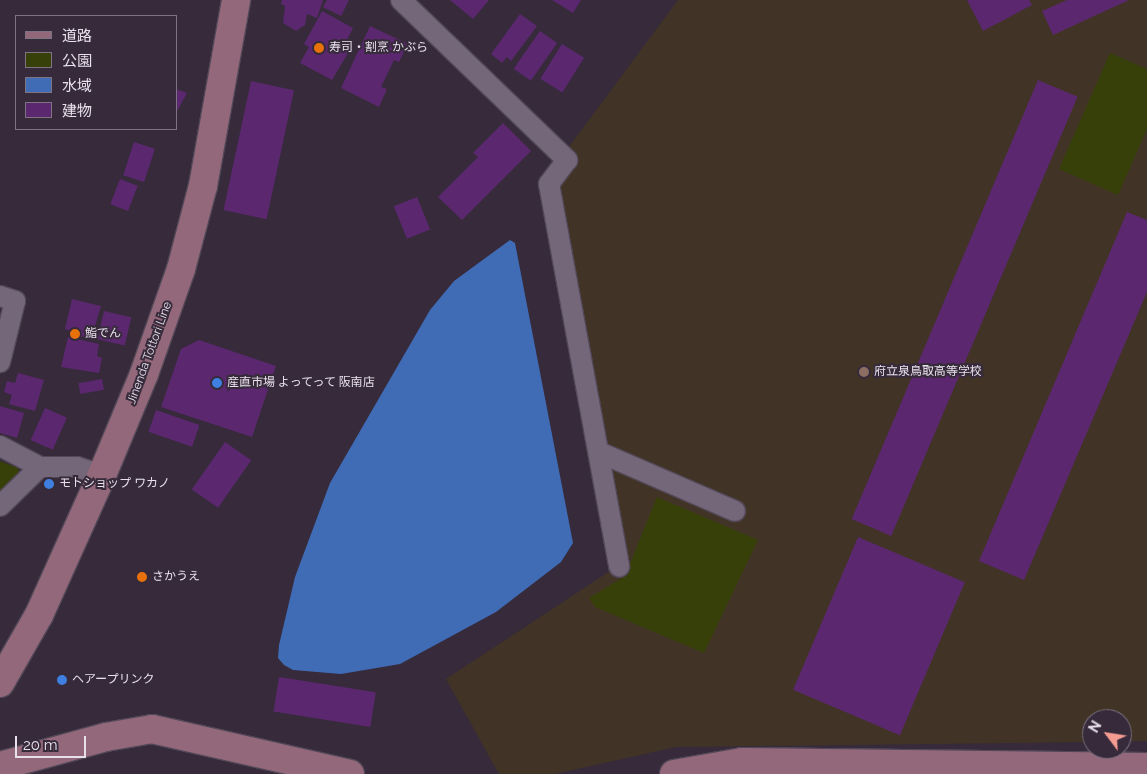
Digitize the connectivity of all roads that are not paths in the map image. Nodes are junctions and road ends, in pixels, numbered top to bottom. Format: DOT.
graph roads {
  1 [pos="236,0"];
  2 [pos="401,0"];
  3 [pos="0,296"];
  4 [pos="0,362"];
  5 [pos="0,446"];
  6 [pos="601,453"];
  7 [pos="40,467"];
  8 [pos="102,475"];
  9 [pos="0,506"];
  10 [pos="735,512"];
  11 [pos="619,567"];
  12 [pos="0,684"];
  13 [pos="0,766"];
  14 [pos="1147,766"];
  15 [pos="821,768"];
  16 [pos="967,770"];
  17 [pos="1104,770"];
  18 [pos="350,774"];
  19 [pos="674,774"];
  1 -- 8 [label="street, Jinenda Tottori Line"];
  2 -- 6 [label="street"];
  3 -- 4 [label="street"];
  5 -- 7 [label="street"];
  6 -- 10 [label="street"];
  6 -- 11 [label="street"];
  7 -- 8 [label="street"];
  7 -- 9 [label="street"];
  8 -- 12 [label="street, Jinenda Tottori Line"];
  13 -- 18 [label="street"];
  14 -- 17 [label="street"];
  15 -- 16 [label="street"];
  15 -- 19 [label="street"];
  16 -- 17 [label="street"];
}
